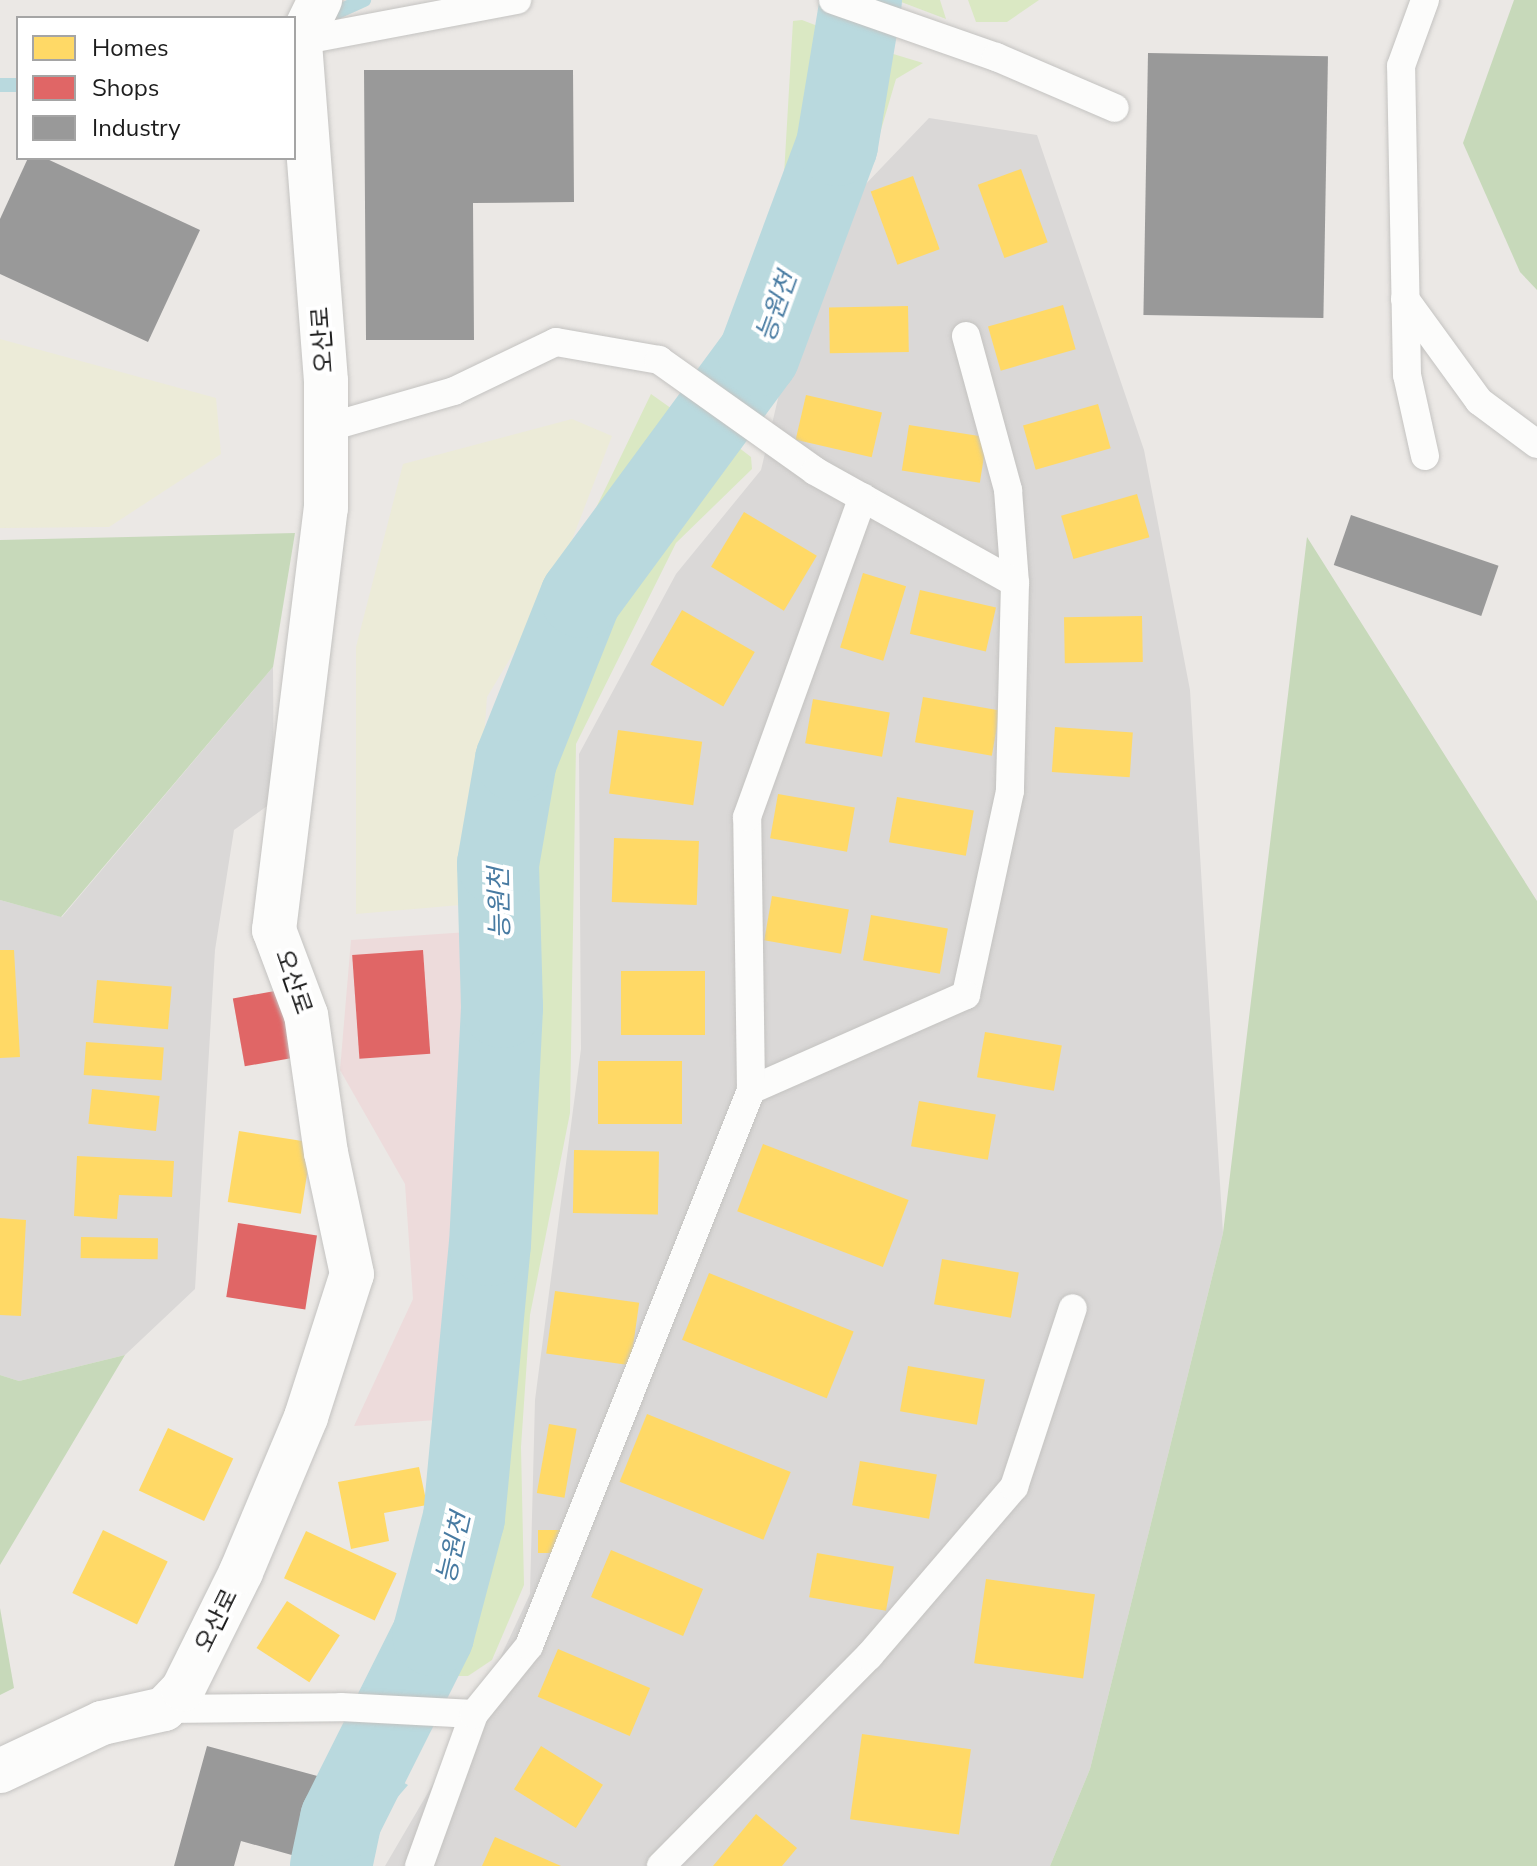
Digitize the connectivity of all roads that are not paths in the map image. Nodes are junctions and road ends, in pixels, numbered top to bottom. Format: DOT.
graph roads {
  1 [pos="517,0"];
  2 [pos="833,0"];
  3 [pos="1425,0"];
  4 [pos="307,26"];
  5 [pos="1115,108"];
  6 [pos="1405,299"];
  7 [pos="966,336"];
  8 [pos="326,428"];
  9 [pos="1537,444"];
  10 [pos="1425,456"];
  11 [pos="863,497"];
  12 [pos="1015,583"];
  13 [pos="751,1090"];
  14 [pos="1073,1308"];
  15 [pos="164,1709"];
  16 [pos="474,1714"];
  17 [pos="0,1771"];
  18 [pos="419,1866"];
  19 [pos="661,1866"];
  1 -- 4 [label="lane"];
  2 -- 5 [label="lane"];
  3 -- 6 [label="lane"];
  4 -- 8 [label="street, 오산로"];
  6 -- 9 [label="lane"];
  6 -- 10 [label="lane"];
  7 -- 12 [label="lane"];
  8 -- 11 [label="lane"];
  8 -- 15 [label="street, 오산로"];
  11 -- 12 [label="lane"];
  11 -- 13 [label="lane"];
  12 -- 13 [label="lane"];
  13 -- 16 [label="lane"];
  14 -- 19 [label="lane"];
  15 -- 16 [label="lane"];
  15 -- 17 [label="street"];
  16 -- 18 [label="lane"];
}
